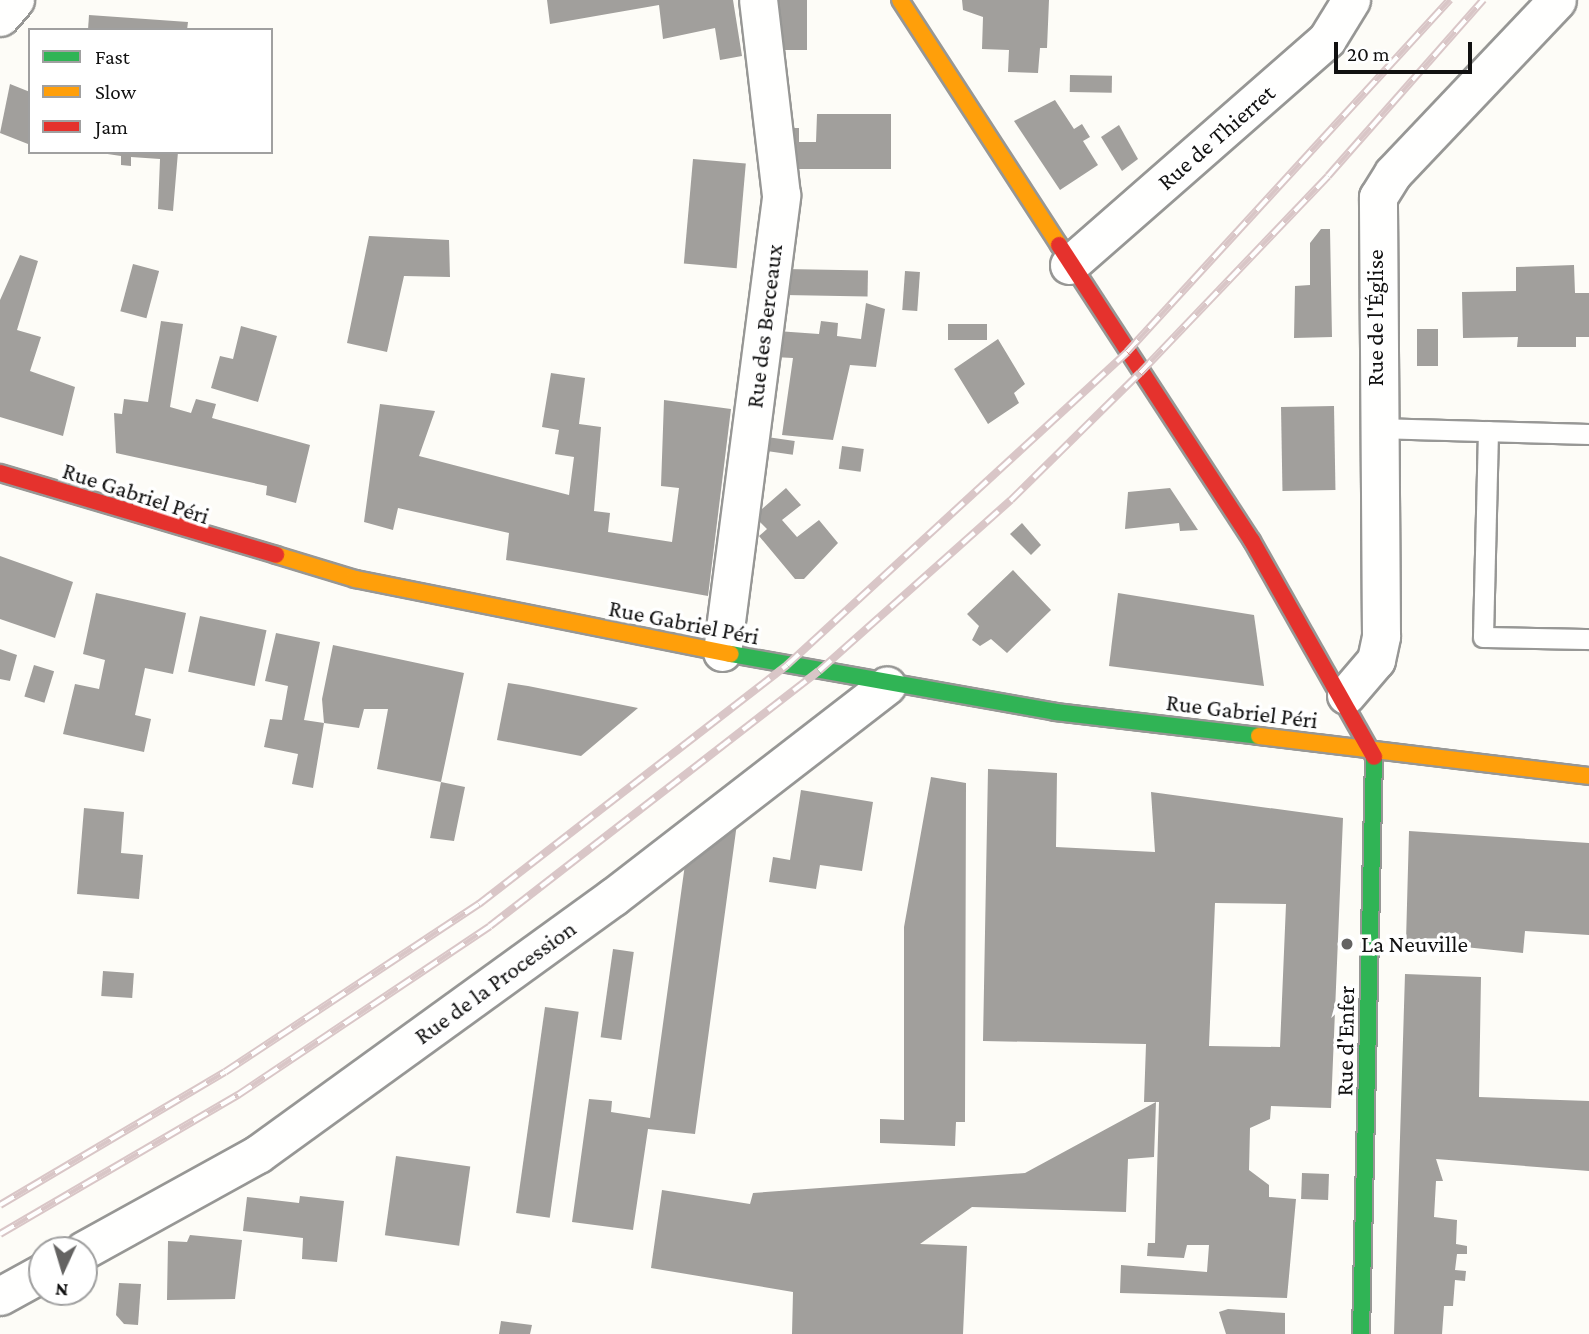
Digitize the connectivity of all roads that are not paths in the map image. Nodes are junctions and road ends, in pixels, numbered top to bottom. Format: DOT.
graph roads {
  1 [pos="15,0"];
  2 [pos="758,0"];
  3 [pos="900,0"];
  4 [pos="1351,0"];
  5 [pos="1557,0"];
  6 [pos="0,17"];
  7 [pos="1069,265"];
  8 [pos="1376,428"];
  9 [pos="1488,431"];
  10 [pos="1589,433"];
  11 [pos="0,474"];
  12 [pos="1589,639"];
  13 [pos="722,652"];
  14 [pos="887,685"];
  15 [pos="1346,695"];
  16 [pos="1374,749"];
  17 [pos="1589,776"];
  18 [pos="98,1242"];
  19 [pos="28,1281"];
  20 [pos="0,1296"];
  21 [pos="1361,1334"];
  1 -- 6 [label="street"];
  2 -- 13 [label="street, Rue des Berceaux"];
  3 -- 7 [label="main road"];
  4 -- 7 [label="street, Rue de Thierret"];
  5 -- 8 [label="street, Rue de l'Église"];
  7 -- 15 [label="main road"];
  8 -- 9 [label="lane"];
  8 -- 15 [label="street, Rue de l'Église"];
  9 -- 10 [label="lane"];
  9 -- 12 [label="lane"];
  11 -- 13 [label="main road, Rue Gabriel Péri"];
  13 -- 14 [label="main road, Rue Gabriel Péri"];
  14 -- 16 [label="main road, Rue Gabriel Péri"];
  14 -- 18 [label="street, Rue de la Procession"];
  15 -- 16 [label="main road"];
  16 -- 17 [label="main road, Rue Gabriel Péri"];
  16 -- 21 [label="main road, Rue d'Enfer"];
  19 -- 20 [label="street"];
}
